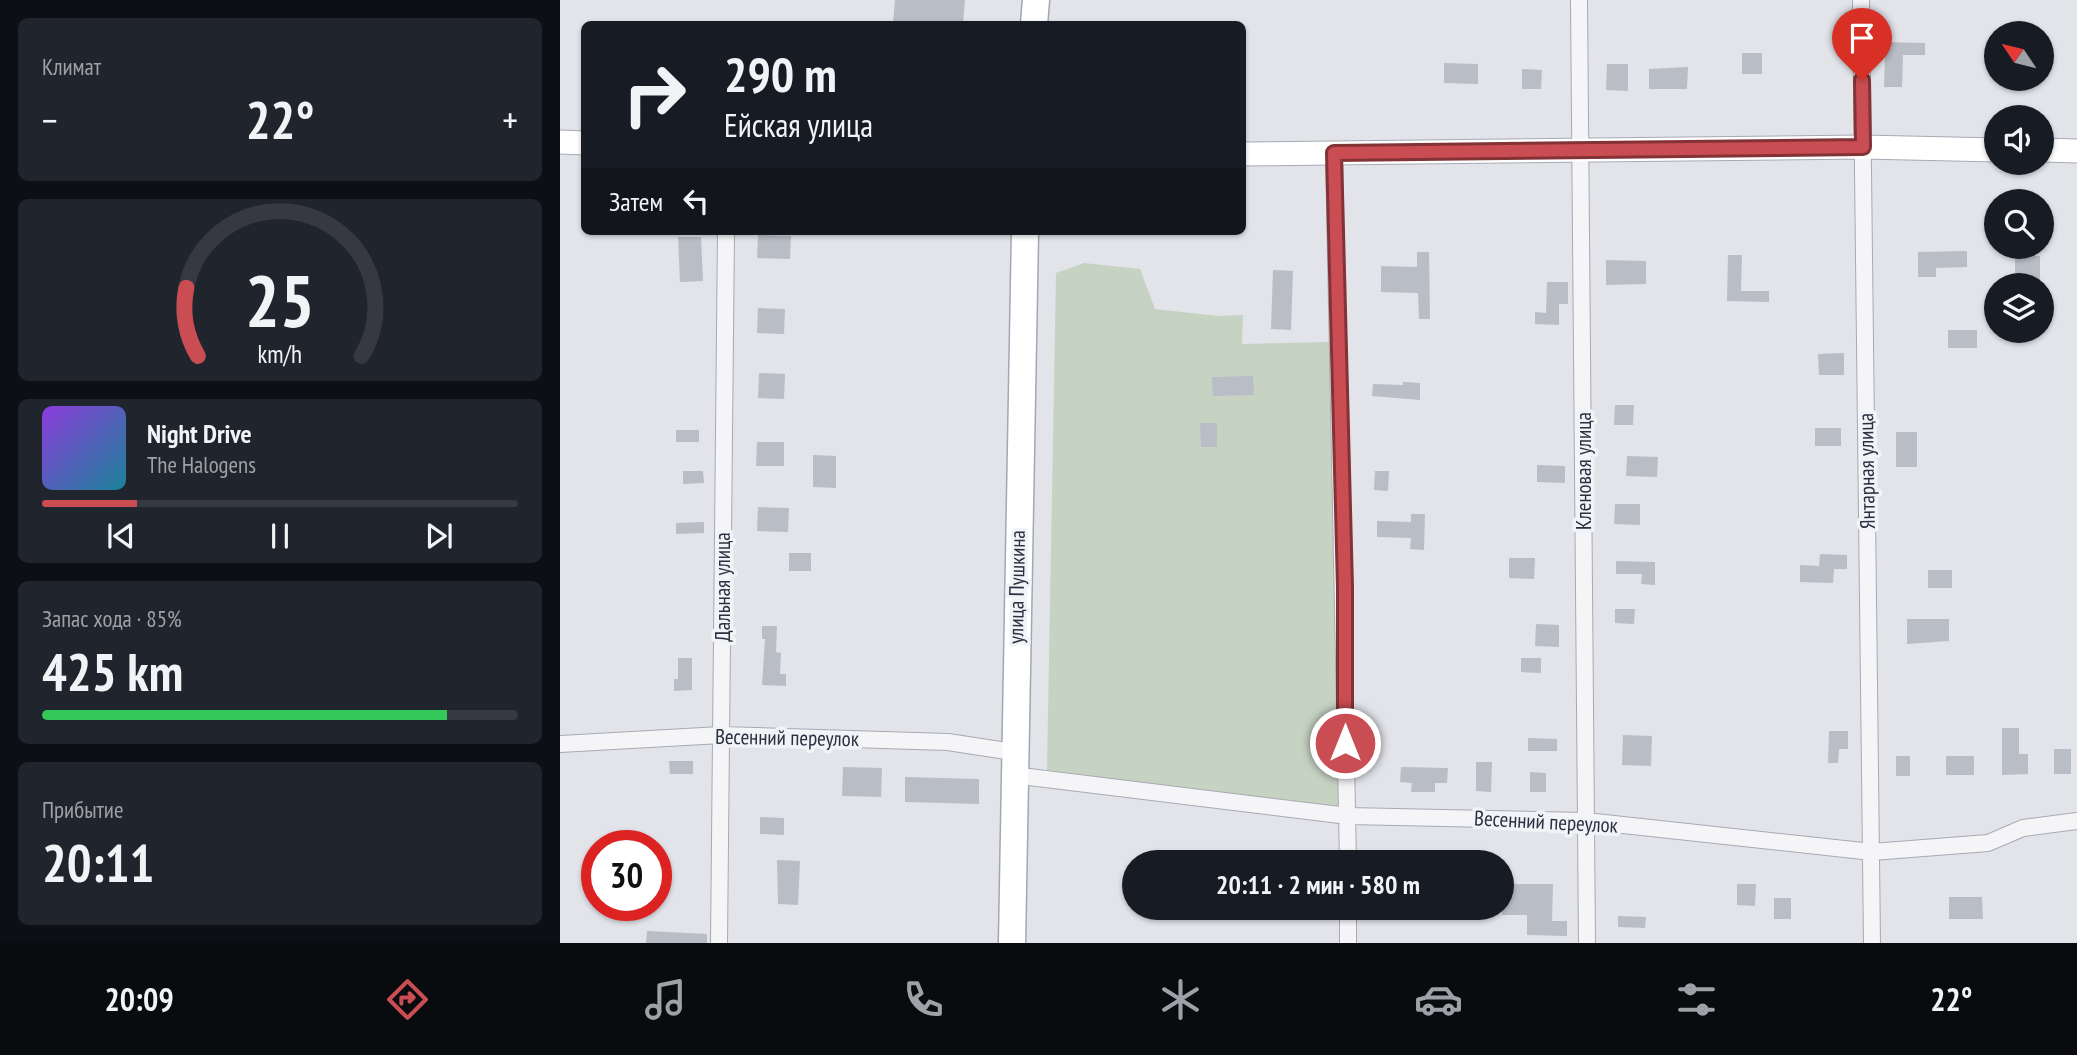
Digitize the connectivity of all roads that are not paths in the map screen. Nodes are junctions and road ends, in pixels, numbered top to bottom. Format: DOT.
graph roads {
  1 [pos="1037,0"];
  2 [pos="1579,0"];
  3 [pos="1861,0"];
  4 [pos="1034,21"];
  5 [pos="560,142"];
  6 [pos="581,143"];
  7 [pos="1863,147"];
  8 [pos="1984,149"];
  9 [pos="1583,150"];
  10 [pos="2054,150"];
  11 [pos="2077,151"];
  12 [pos="1334,153"];
  13 [pos="1246,154"];
  14 [pos="726,235"];
  15 [pos="1025,235"];
  16 [pos="722,735"];
  17 [pos="560,744"];
  18 [pos="1013,764"];
  19 [pos="1349,816"];
  20 [pos="1586,821"];
  21 [pos="2077,821"];
  22 [pos="1349,850"];
  23 [pos="1872,852"];
  24 [pos="1348,920"];
  25 [pos="719,943"];
  26 [pos="1012,943"];
  27 [pos="1348,943"];
  28 [pos="1587,943"];
  29 [pos="1872,943"];
  1 -- 4 [label="main road"];
  2 -- 9 [label="street, Кленовая улица"];
  3 -- 7 [label="street, Янтарная улица"];
  5 -- 6 [label="street"];
  7 -- 8 [label="street"];
  7 -- 9 [label="street"];
  7 -- 23 [label="street, Янтарная улица"];
  9 -- 12 [label="street"];
  9 -- 20 [label="street, Кленовая улица"];
  10 -- 11 [label="street"];
  12 -- 13 [label="street"];
  12 -- 19 [label="street"];
  14 -- 16 [label="street, Дальная улица"];
  15 -- 18 [label="main road, улица Пушкина"];
  16 -- 17 [label="street, Весенний переулок"];
  16 -- 18 [label="street, Весенний переулок"];
  16 -- 25 [label="street, Дальная улица"];
  18 -- 19 [label="street, Весенний переулок"];
  18 -- 26 [label="main road, улица Пушкина"];
  19 -- 20 [label="street, Весенний переулок"];
  19 -- 22 [label="street"];
  20 -- 23 [label="street, Весенний переулок"];
  20 -- 28 [label="street, Кленовая улица"];
  21 -- 23 [label="street, Весенний переулок"];
  23 -- 29 [label="street, Янтарная улица"];
  24 -- 27 [label="street"];
}
